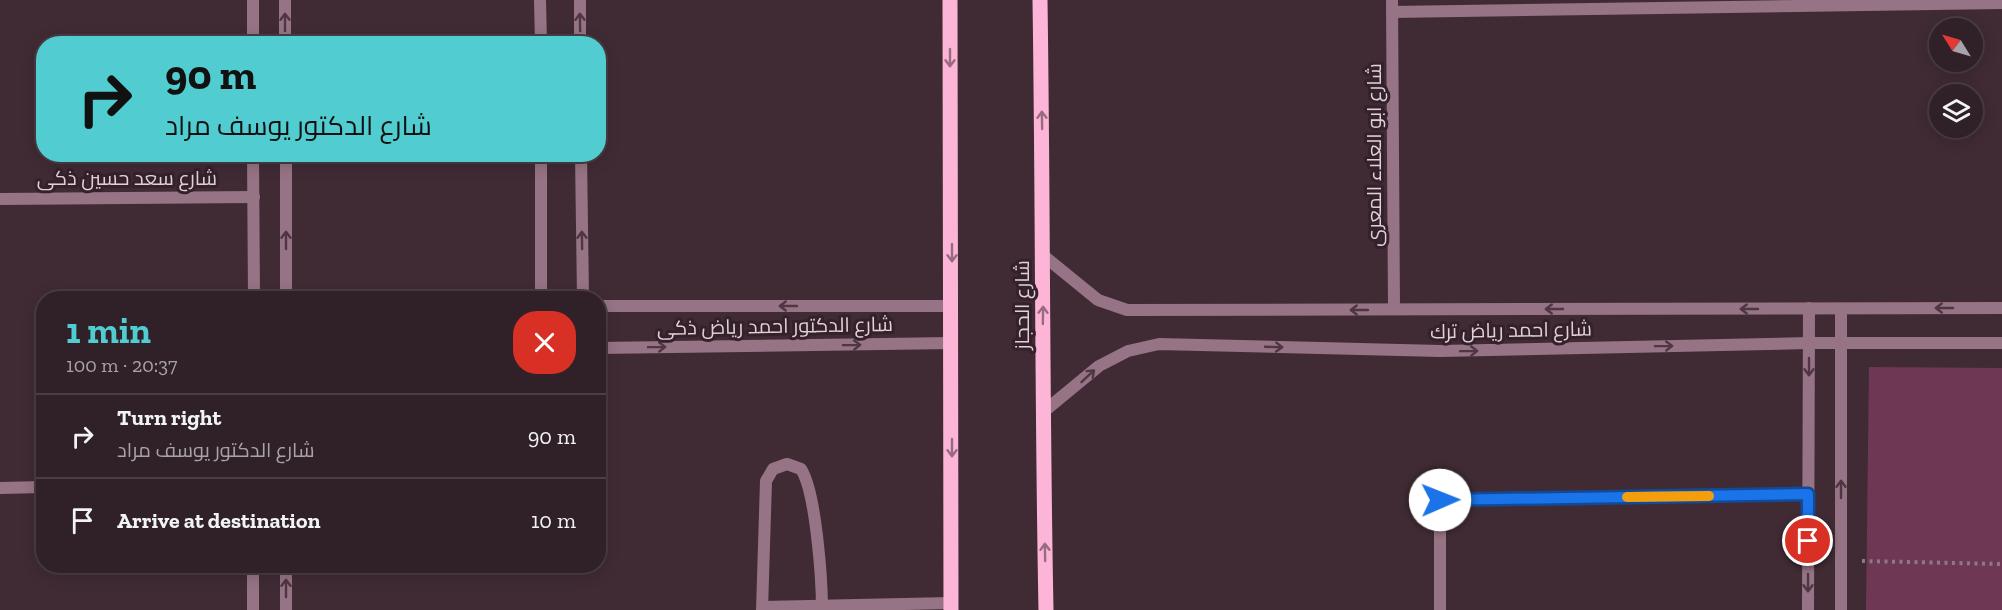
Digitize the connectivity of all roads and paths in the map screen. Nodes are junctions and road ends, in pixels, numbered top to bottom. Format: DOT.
graph roads {
  1 [pos="253,0"];
  2 [pos="285,0"];
  3 [pos="540,0"];
  4 [pos="580,0"];
  5 [pos="950,0"];
  6 [pos="1040,0"];
  7 [pos="1791,3"];
  8 [pos="2002,3"];
  9 [pos="1392,6"];
  10 [pos="253,36"];
  11 [pos="285,36"];
  12 [pos="541,36"];
  13 [pos="580,36"];
  14 [pos="253,162"];
  15 [pos="286,162"];
  16 [pos="541,162"];
  17 [pos="581,162"];
  18 [pos="254,196"];
  19 [pos="0,199"];
  20 [pos="1044,256"];
  21 [pos="254,291"];
  22 [pos="286,291"];
  23 [pos="541,291"];
  24 [pos="583,291"];
  25 [pos="606,306"];
  26 [pos="952,306"];
  27 [pos="1809,308"];
  28 [pos="2002,308"];
  29 [pos="1395,309"];
  30 [pos="1842,309"];
  31 [pos="952,343"];
  32 [pos="1809,343"];
  33 [pos="1842,343"];
  34 [pos="2002,343"];
  35 [pos="606,348"];
  36 [pos="1042,413"];
  37 [pos="36,487"];
  38 [pos="0,488"];
  39 [pos="1808,494"];
  40 [pos="1841,561"];
  41 [pos="2002,564"];
  42 [pos="253,573"];
  43 [pos="286,573"];
  44 [pos="951,606"];
  45 [pos="822,608"];
  46 [pos="763,609"];
  47 [pos="253,610"];
  48 [pos="286,610"];
  49 [pos="1046,610"];
  50 [pos="1440,610"];
  51 [pos="1808,610"];
  52 [pos="1841,610"];
  1 -- 10 [label="street"];
  11 -- 2 [label="street, one-way"];
  3 -- 12 [label="street"];
  13 -- 4 [label="street, one-way"];
  5 -- 26 [label="main road, one-way"];
  20 -- 6 [label="main road, شارع الحجاز, one-way"];
  7 -- 8 [label="street"];
  7 -- 9 [label="street"];
  9 -- 29 [label="street, شارع ابو العلاء المعرى"];
  14 -- 18 [label="street"];
  22 -- 15 [label="street, one-way"];
  16 -- 23 [label="street"];
  24 -- 17 [label="street, one-way"];
  18 -- 19 [label="street, شارع سعد حسين ذكى"];
  18 -- 21 [label="street"];
  29 -- 20 [label="street, شارع احمد رياض ترك, one-way"];
  36 -- 20 [label="main road, شارع الحجاز, one-way"];
  26 -- 25 [label="street, شارع الدكتور احمد رياض ذكى, one-way"];
  26 -- 31 [label="main road"];
  27 -- 29 [label="street, شارع احمد رياض ترك, one-way"];
  27 -- 30 [label="street, شارع احمد رياض ترك"];
  27 -- 32 [label="street"];
  28 -- 30 [label="street, شارع احمد رياض ترك, one-way"];
  30 -- 33 [label="street"];
  35 -- 31 [label="street, شارع الدكتور احمد رياض ذكى, one-way"];
  31 -- 44 [label="main road, one-way"];
  32 -- 33 [label="street, شارع احمد رياض ترك"];
  36 -- 32 [label="street, شارع احمد رياض ترك, one-way"];
  32 -- 39 [label="street, one-way"];
  33 -- 34 [label="street, شارع احمد رياض ترك"];
  40 -- 33 [label="street, one-way"];
  49 -- 36 [label="main road, شارع الحجاز, one-way"];
  37 -- 38 [label="street"];
  39 -- 50 [label="street"];
  39 -- 51 [label="street, one-way"];
  40 -- 41 [label="path"];
  40 -- 52 [label="street"];
  42 -- 47 [label="street"];
  48 -- 43 [label="street, one-way"];
  44 -- 45 [label="street"];
  45 -- 46 [label="street"];
  45 -- 46 [label="street"];
}
